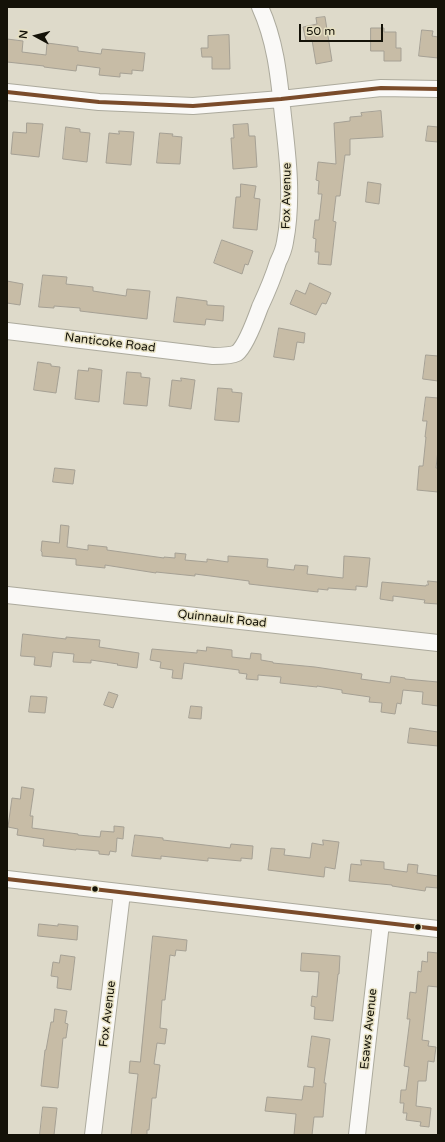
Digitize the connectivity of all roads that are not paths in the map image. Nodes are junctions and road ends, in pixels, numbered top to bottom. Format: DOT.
graph roads {
  1 [pos="260,7"];
  2 [pos="438,89"];
  3 [pos="7,92"];
  4 [pos="282,99"];
  5 [pos="7,331"];
  6 [pos="213,356"];
  7 [pos="7,595"];
  8 [pos="438,643"];
  9 [pos="7,879"];
  10 [pos="122,893"];
  11 [pos="380,923"];
  12 [pos="438,929"];
  13 [pos="93,1135"];
  14 [pos="357,1135"];
  1 -- 4 [label="street, Fox Avenue"];
  2 -- 4 [label="street"];
  3 -- 4 [label="street"];
  4 -- 6 [label="street, Fox Avenue"];
  5 -- 6 [label="street, Nanticoke Road"];
  7 -- 8 [label="street, Quinnault Road"];
  9 -- 10 [label="street"];
  10 -- 11 [label="street"];
  10 -- 13 [label="street, Fox Avenue"];
  11 -- 12 [label="street"];
  11 -- 14 [label="street, Esaws Avenue"];
}
